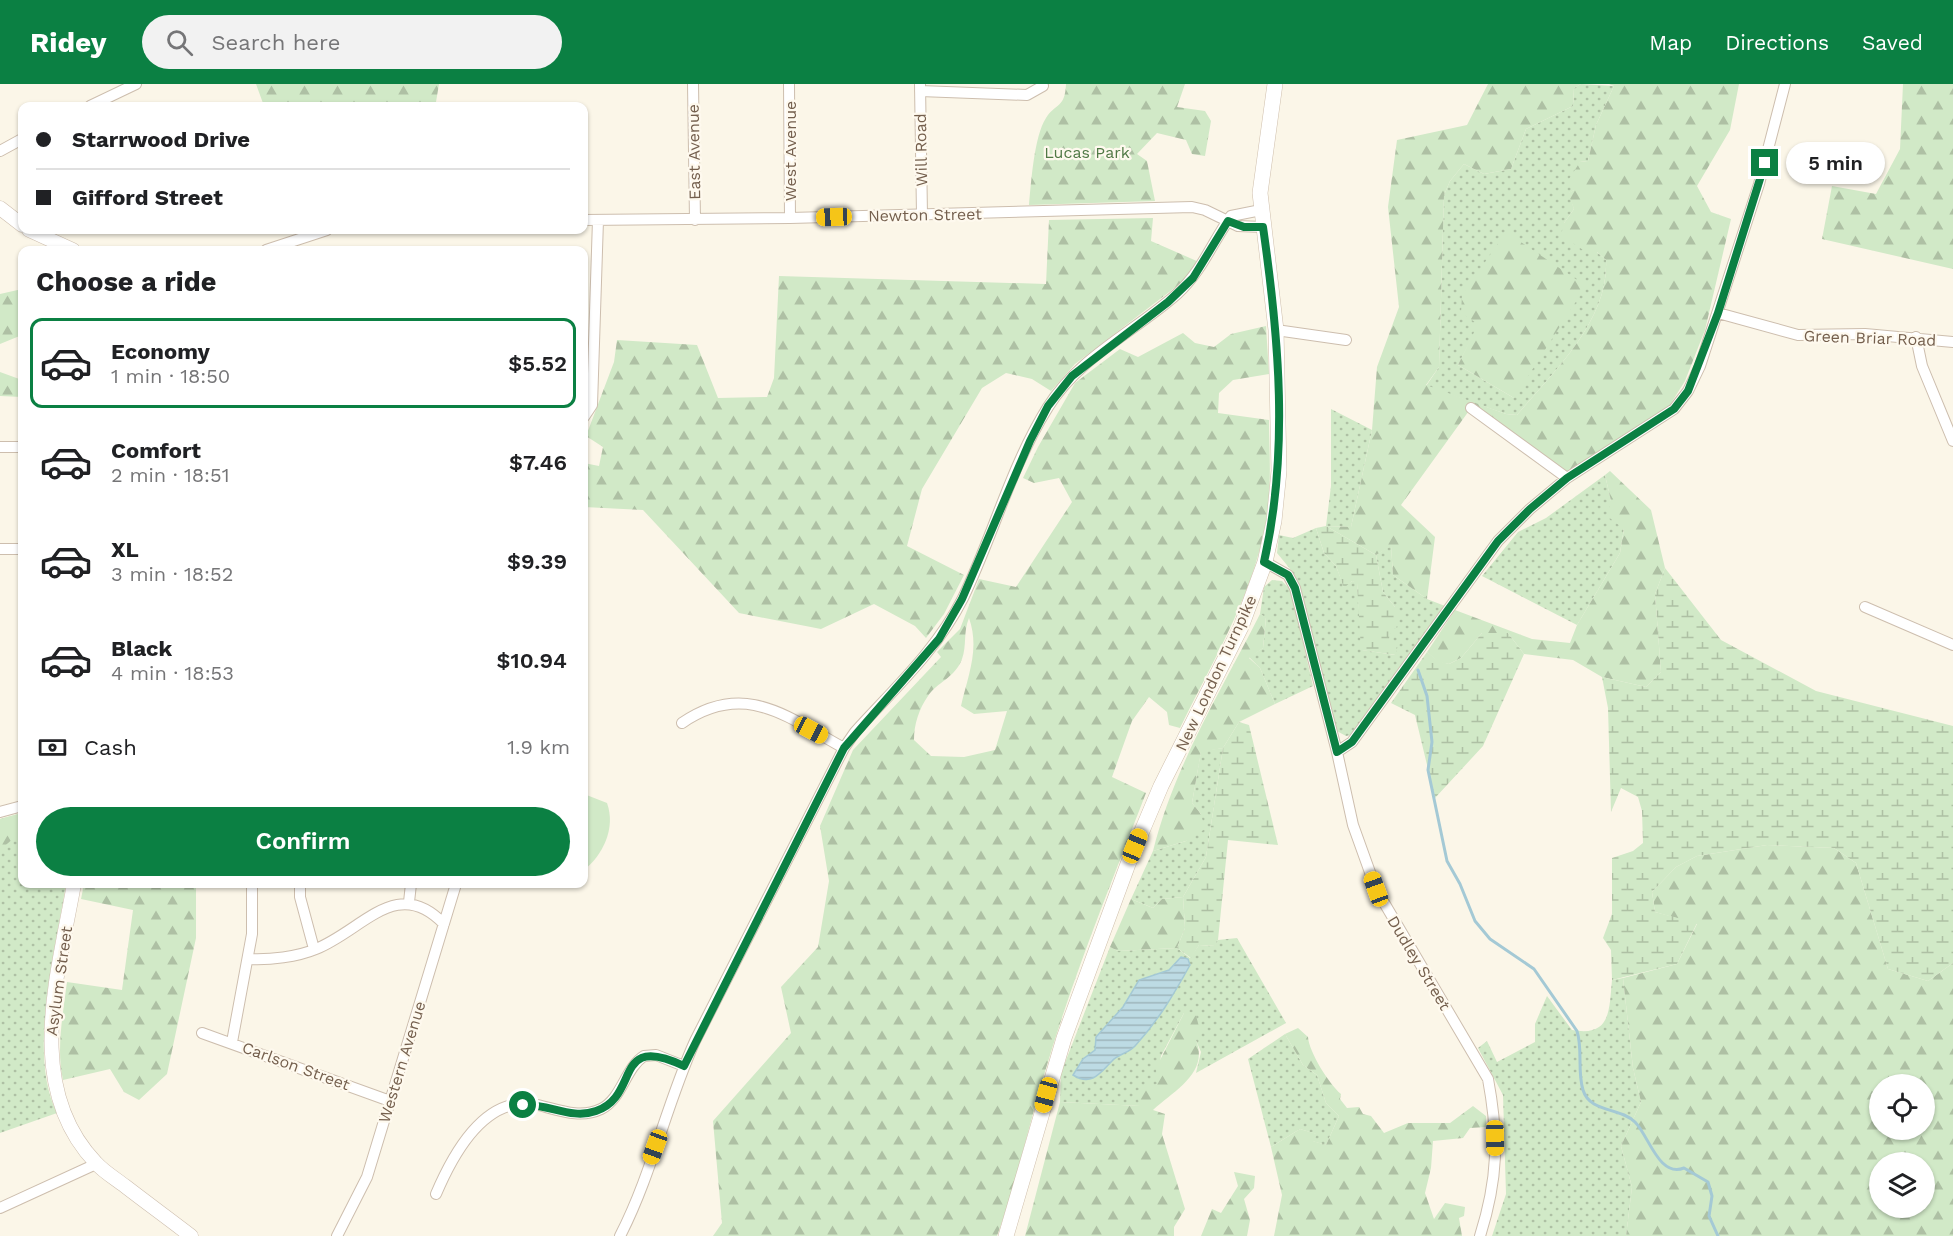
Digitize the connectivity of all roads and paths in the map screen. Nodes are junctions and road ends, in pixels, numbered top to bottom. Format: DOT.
graph roads {
  1 [pos="135,84"];
  2 [pos="693,84"];
  3 [pos="789,84"];
  4 [pos="1275,84"];
  5 [pos="1785,84"];
  6 [pos="1043,86"];
  7 [pos="920,87"];
  8 [pos="98,102"];
  9 [pos="18,142"];
  10 [pos="0,151"];
  11 [pos="0,208"];
  12 [pos="1261,210"];
  13 [pos="922,215"];
  14 [pos="790,218"];
  15 [pos="588,220"];
  16 [pos="598,220"];
  17 [pos="695,220"];
  18 [pos="1228,221"];
  19 [pos="18,222"];
  20 [pos="1263,227"];
  21 [pos="38,234"];
  22 [pos="315,234"];
  23 [pos="64,246"];
  24 [pos="278,246"];
  25 [pos="1718,313"];
  26 [pos="1276,330"];
  27 [pos="1916,338"];
  28 [pos="1346,340"];
  29 [pos="1953,342"];
  30 [pos="1471,408"];
  31 [pos="588,411"];
  32 [pos="1953,441"];
  33 [pos="0,447"];
  34 [pos="18,447"];
  35 [pos="1567,478"];
  36 [pos="0,549"];
  37 [pos="18,549"];
  38 [pos="1264,562"];
  39 [pos="1864,608"];
  40 [pos="1953,645"];
  41 [pos="682,723"];
  42 [pos="844,748"];
  43 [pos="1337,752"];
  44 [pos="18,807"];
  45 [pos="0,812"];
  46 [pos="73,888"];
  47 [pos="252,888"];
  48 [pos="300,888"];
  49 [pos="411,888"];
  50 [pos="455,888"];
  51 [pos="409,902"];
  52 [pos="444,924"];
  53 [pos="315,950"];
  54 [pos="249,959"];
  55 [pos="202,1033"];
  56 [pos="232,1042"];
  57 [pos="684,1066"];
  58 [pos="390,1101"];
  59 [pos="96,1164"];
  60 [pos="436,1194"];
  61 [pos="0,1208"];
  62 [pos="191,1236"];
  63 [pos="337,1236"];
  64 [pos="620,1236"];
  65 [pos="1006,1236"];
  66 [pos="1480,1236"];
  1 -- 8 [label="street"];
  2 -- 17 [label="street, East Avenue"];
  3 -- 14 [label="street, West Avenue"];
  4 -- 12 [label="main road, New London Turnpike"];
  5 -- 25 [label="street"];
  6 -- 7 [label="street"];
  7 -- 13 [label="street, Will Road"];
  9 -- 10 [label="street"];
  11 -- 19 [label="street"];
  12 -- 18 [label="street"];
  12 -- 20 [label="main road, New London Turnpike"];
  13 -- 14 [label="street, Newton Street"];
  13 -- 18 [label="street, Newton Street"];
  14 -- 17 [label="street, Newton Street"];
  15 -- 16 [label="street, Newton Street"];
  16 -- 17 [label="street, Newton Street"];
  16 -- 31 [label="street"];
  18 -- 20 [label="street, Newton Street"];
  18 -- 42 [label="street"];
  20 -- 26 [label="main road, New London Turnpike"];
  21 -- 23 [label="street"];
  22 -- 24 [label="street"];
  25 -- 27 [label="street, Green Briar Road"];
  25 -- 35 [label="street"];
  26 -- 28 [label="street"];
  26 -- 38 [label="main road, New London Turnpike"];
  27 -- 29 [label="street, Green Briar Road"];
  27 -- 32 [label="street"];
  30 -- 35 [label="street"];
  33 -- 34 [label="street"];
  35 -- 43 [label="street"];
  36 -- 37 [label="street"];
  38 -- 43 [label="street, Dudley Street"];
  38 -- 65 [label="main road, New London Turnpike"];
  39 -- 40 [label="street"];
  41 -- 42 [label="street"];
  42 -- 57 [label="street"];
  43 -- 66 [label="street, Dudley Street"];
  44 -- 45 [label="street"];
  46 -- 59 [label="street, Asylum Street"];
  47 -- 54 [label="street"];
  48 -- 53 [label="street"];
  49 -- 51 [label="street"];
  50 -- 52 [label="street, Western Avenue"];
  51 -- 52 [label="street"];
  51 -- 53 [label="street"];
  52 -- 58 [label="street, Western Avenue"];
  53 -- 54 [label="street"];
  54 -- 56 [label="street"];
  55 -- 56 [label="street, Carlson Street"];
  56 -- 58 [label="street, Carlson Street"];
  57 -- 60 [label="street"];
  57 -- 64 [label="street"];
  58 -- 63 [label="street, Western Avenue"];
  59 -- 61 [label="street"];
  59 -- 62 [label="street, Asylum Street"];
}
